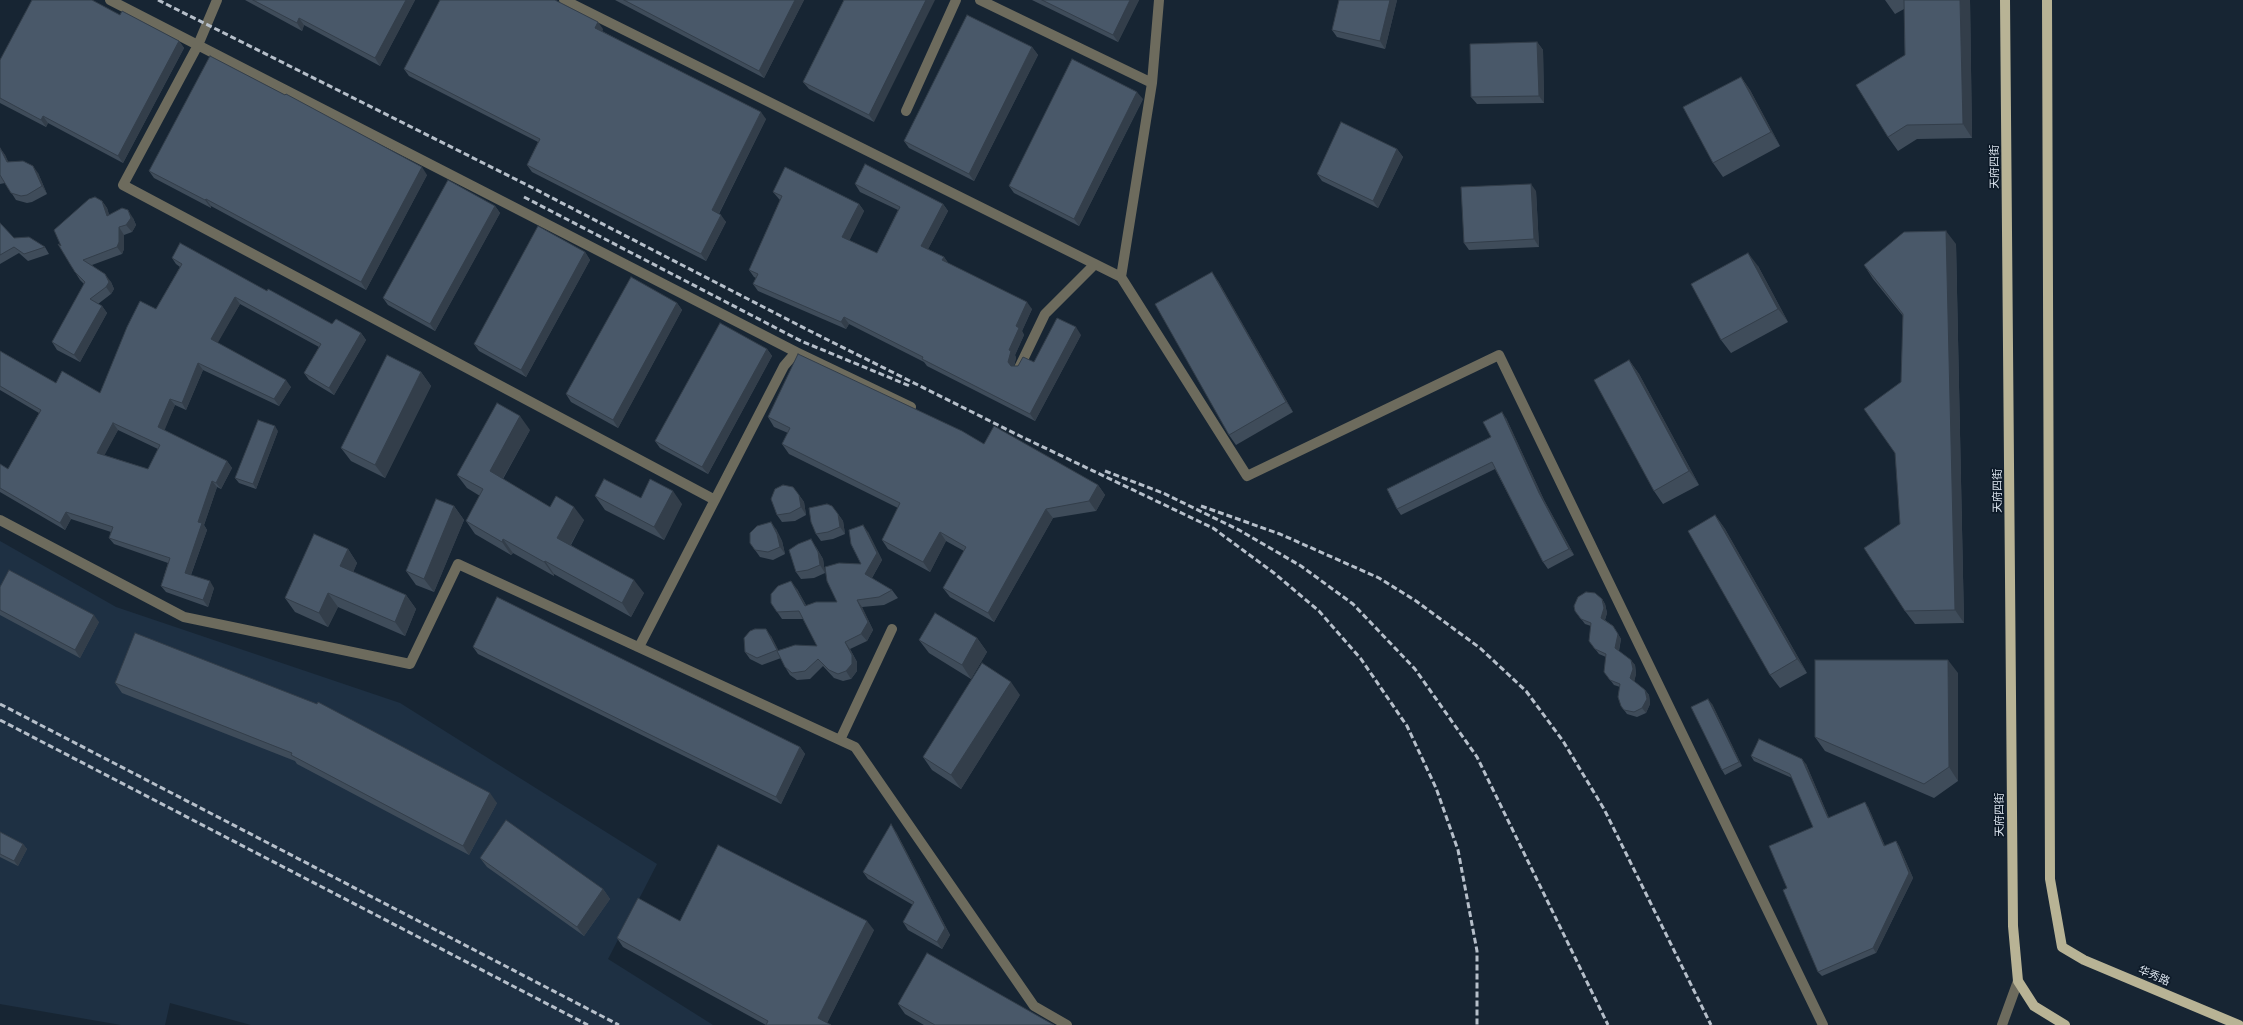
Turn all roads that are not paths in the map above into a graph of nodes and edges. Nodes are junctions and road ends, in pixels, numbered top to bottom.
1 (110, 0) edge
2 (217, 0) edge
3 (564, 0) edge
4 (956, 0) edge
5 (980, 0) edge
6 (1159, 0) edge
7 (2005, 0) edge
8 (2047, 0) edge
9 (198, 45) junction
10 (1152, 83) junction
11 (906, 111) dead end
12 (1095, 264) junction
13 (1121, 277) junction
14 (796, 352) junction
15 (1019, 368) edge
16 (917, 410) edge
17 (715, 500) junction
18 (0, 520) edge
19 (892, 629) dead end
20 (639, 647) junction
21 (840, 740) junction
22 (2018, 981) junction
23 (1067, 1025) edge
24 (1823, 1025) edge
25 (2002, 1025) edge
26 (2065, 1025) edge
27 (2239, 1025) edge

1 - 9 street
2 - 9 street
3 - 12 street
4 - 11 street
5 - 10 street
6 - 10 street
7 - 22 main road, 天府四街
8 - 27 main road, 华秀路
9 - 14 street
9 - 17 street
10 - 13 street
12 - 13 street
12 - 15 street
13 - 24 street
14 - 16 street
14 - 17 street
17 - 20 street
18 - 20 street
19 - 21 street
20 - 21 street
21 - 23 street
22 - 25 street
22 - 26 main road

